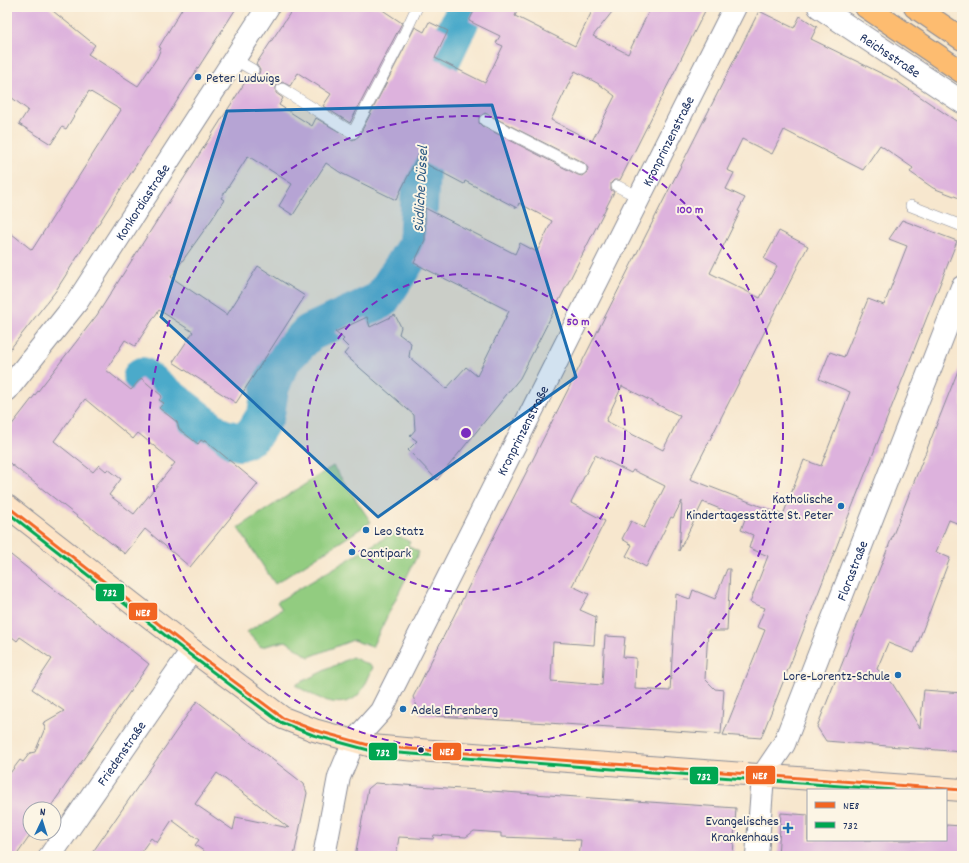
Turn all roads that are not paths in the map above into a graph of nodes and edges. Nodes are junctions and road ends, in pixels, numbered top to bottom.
1 (268, 7) edge
2 (417, 7) edge
3 (735, 7) edge
4 (819, 7) edge
5 (866, 7) edge
6 (915, 7) edge
7 (943, 7) edge
8 (962, 28) edge
9 (962, 39) edge
10 (234, 59) junction
11 (253, 70) dead end
12 (962, 72) edge
13 (282, 89) dead end
14 (962, 102) edge
15 (485, 120) dead end
16 (581, 169) dead end
17 (617, 186) dead end
18 (639, 197) junction
19 (911, 206) dead end
20 (962, 226) edge
21 (962, 287) edge
22 (7, 390) edge
23 (7, 506) edge
24 (192, 650) junction
25 (354, 741) junction
26 (763, 774) junction
27 (962, 790) edge
28 (50, 856) edge
29 (324, 856) edge
30 (757, 856) edge

1 - 10 street, Konkordiastraße
2 - 13 lane
3 - 18 street, Kronprinzenstraße
4 - 14 street, Reichsstraße
5 - 12 highway
6 - 9 highway
7 - 8 highway
10 - 11 lane
10 - 22 street, Konkordiastraße
15 - 16 lane
17 - 18 lane
18 - 25 street, Kronprinzenstraße
19 - 20 lane
21 - 26 street, Florastraße
23 - 24 street
24 - 25 street
24 - 28 street, Friedenstraße
25 - 26 street
25 - 29 street, Kronprinzenstraße
26 - 27 street
26 - 30 street

